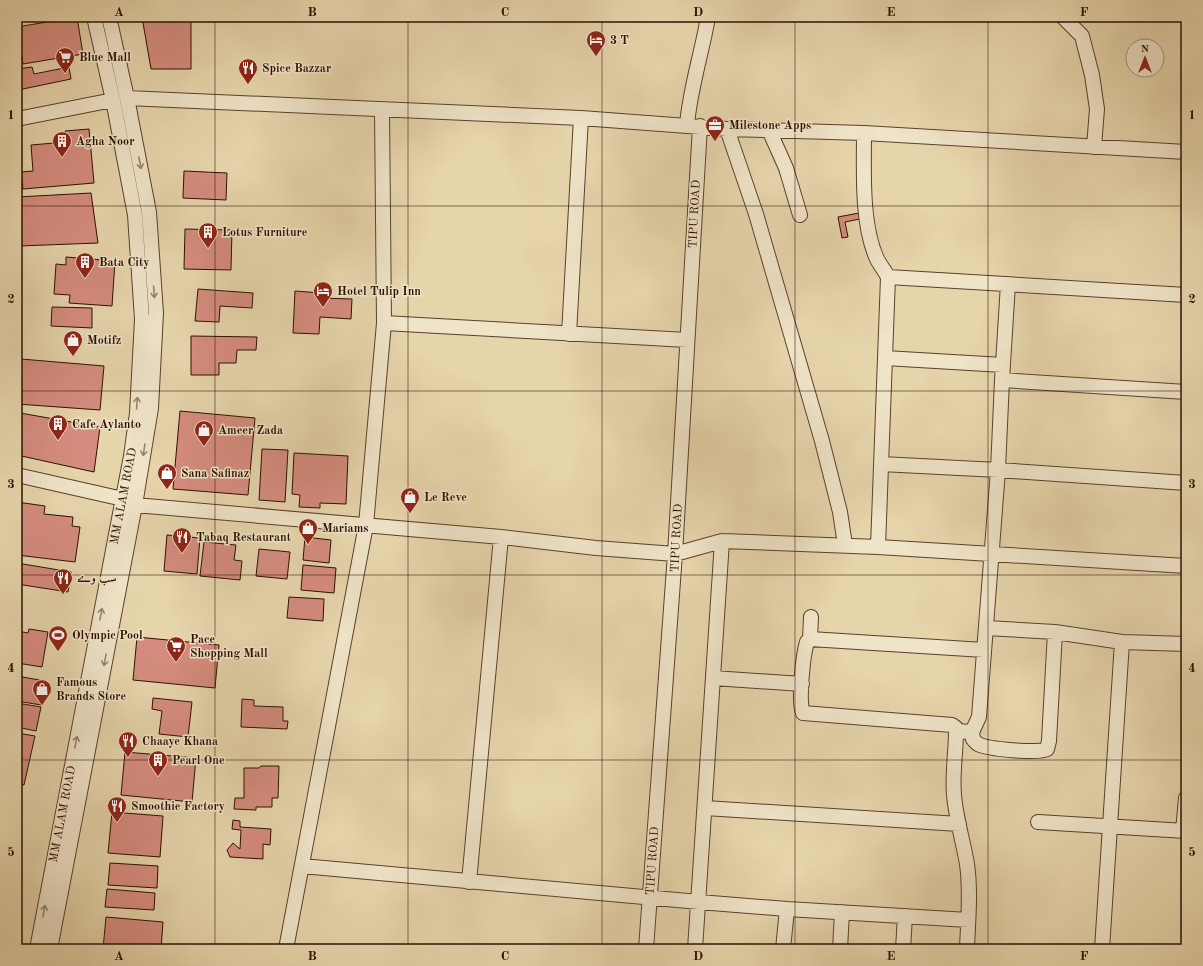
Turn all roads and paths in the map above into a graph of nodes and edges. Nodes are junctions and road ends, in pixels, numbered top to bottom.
1 (94, 17) edge
2 (109, 17) edge
3 (708, 17) edge
4 (1062, 17) edge
5 (127, 98) junction
6 (113, 100) junction
7 (382, 110) junction
8 (581, 118) junction
9 (17, 120) edge
10 (693, 125) junction
11 (727, 129) junction
12 (768, 130) junction
13 (864, 133) junction
14 (1094, 147) junction
15 (1186, 152) edge
16 (800, 215) dead end
17 (888, 277) junction
18 (1008, 284) junction
19 (1186, 295) edge
20 (384, 323) junction
21 (569, 334) junction
22 (687, 340) junction
23 (885, 358) junction
24 (1003, 365) junction
25 (1002, 380) junction
26 (1186, 392) edge
27 (881, 464) junction
28 (998, 470) junction
29 (17, 475) edge
30 (1186, 484) edge
31 (129, 502) junction
32 (366, 525) junction
33 (501, 537) junction
34 (722, 541) junction
35 (845, 545) junction
36 (878, 546) junction
37 (675, 554) junction
38 (992, 554) junction
39 (1186, 566) edge
40 (811, 617) dead end
41 (986, 628) junction
42 (1055, 632) junction
43 (810, 639) junction
44 (1122, 642) junction
45 (1186, 644) edge
46 (984, 650) junction
47 (712, 678) junction
48 (802, 684) junction
49 (956, 731) junction
50 (972, 732) junction
51 (1186, 798) edge
52 (705, 808) junction
53 (1038, 822) dead end
54 (959, 824) junction
55 (1111, 827) junction
56 (1185, 831) edge
57 (302, 866) junction
58 (470, 882) junction
59 (650, 898) junction
60 (698, 902) junction
61 (787, 909) junction
62 (842, 912) junction
63 (905, 916) junction
64 (968, 920) junction
65 (37, 949) edge
66 (50, 949) edge
67 (286, 949) edge
68 (646, 949) edge
69 (695, 949) edge
70 (783, 949) edge
71 (840, 949) edge
72 (903, 949) edge
73 (967, 949) edge
74 (1102, 949) edge

1 - 6 street, MM ALAM ROAD
2 - 5 street, MM ALAM ROAD
3 - 10 street, TIPU ROAD
4 - 14 street
5 - 7 street
5 -> 31 street, MM ALAM ROAD
6 - 9 street
31 -> 6 street, MM ALAM ROAD
7 - 8 street
7 - 20 street
8 - 10 street
8 - 21 street
10 - 11 street
10 - 22 street, TIPU ROAD
11 - 12 street
11 - 35 street
12 - 13 street
12 - 16 street
13 - 14 street
13 - 17 street
14 - 15 street
17 - 18 street
17 - 23 street
18 - 19 street
18 - 24 street
20 - 21 street
20 - 32 street
21 - 22 street
22 - 37 street, TIPU ROAD
23 - 24 street
23 - 27 street
24 - 25 street
25 - 26 street
25 - 28 street
27 - 28 street
27 - 36 street
28 - 30 street
28 - 38 street
29 - 31 street
31 - 32 street
65 -> 31 street, MM ALAM ROAD
31 -> 66 street, MM ALAM ROAD
32 - 33 street
32 - 57 street
33 - 37 street
33 - 58 street
34 - 35 street
34 - 37 street
34 - 47 street
35 - 36 street
36 - 38 street
37 - 59 street, TIPU ROAD
38 - 39 street
38 - 41 street
40 - 43 street
41 - 42 street
41 - 46 street
42 - 44 street
42 - 50 street
43 - 46 street
43 - 48 street
44 - 45 street
44 - 55 street
46 - 50 street
47 - 48 street
47 - 52 street
48 - 49 street
49 - 50 street
49 - 54 street
51 - 56 street
52 - 54 street
52 - 60 street
53 - 55 street
54 - 64 street
55 - 56 street
55 - 74 street
57 - 58 street
57 - 67 street
58 - 59 street
59 - 60 street
59 - 68 street, TIPU ROAD
60 - 61 street
60 - 69 street
61 - 62 street
61 - 70 street
62 - 63 street
62 - 71 street
63 - 64 street
63 - 72 street
64 - 73 street

